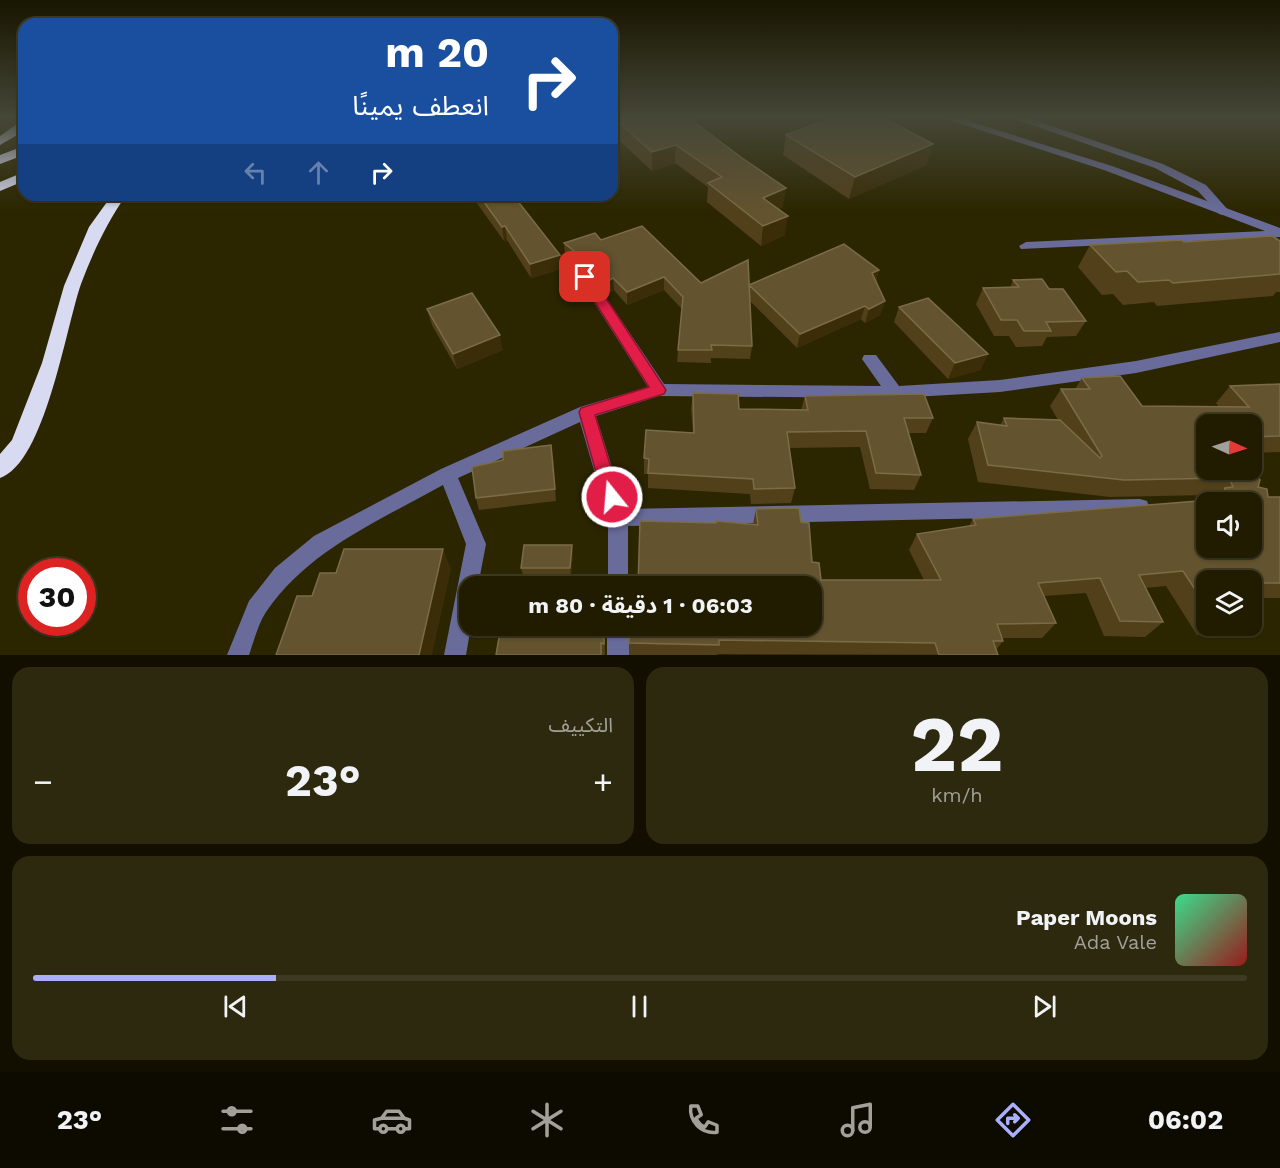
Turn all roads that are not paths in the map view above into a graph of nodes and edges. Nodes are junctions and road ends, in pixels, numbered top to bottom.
1 (1049, 150) edge
2 (1110, 150) edge
3 (18, 152) edge
4 (0, 160) edge
5 (18, 179) edge
6 (0, 187) edge
7 (115, 201) edge
8 (1223, 212) junction
9 (1280, 233) edge
10 (1026, 246) dead end
11 (585, 277) dead end
12 (1280, 337) edge
13 (870, 359) dead end
14 (659, 390) junction
15 (895, 392) junction
16 (586, 412) junction
17 (0, 469) edge
18 (447, 474) junction
19 (1159, 506) edge
20 (618, 518) junction
21 (618, 576) edge
22 (618, 636) edge
23 (238, 655) edge
24 (455, 655) edge
25 (618, 655) edge

1 - 8 street
2 - 8 street
3 - 4 highway
5 - 6 highway
7 - 17 highway
8 - 9 street
9 - 10 street
11 - 14 street
12 - 15 street
13 - 15 street
14 - 15 street
14 - 16 street
16 - 18 street
16 - 20 street
18 - 23 street
18 - 24 street
19 - 20 street
20 - 21 street
22 - 25 street

